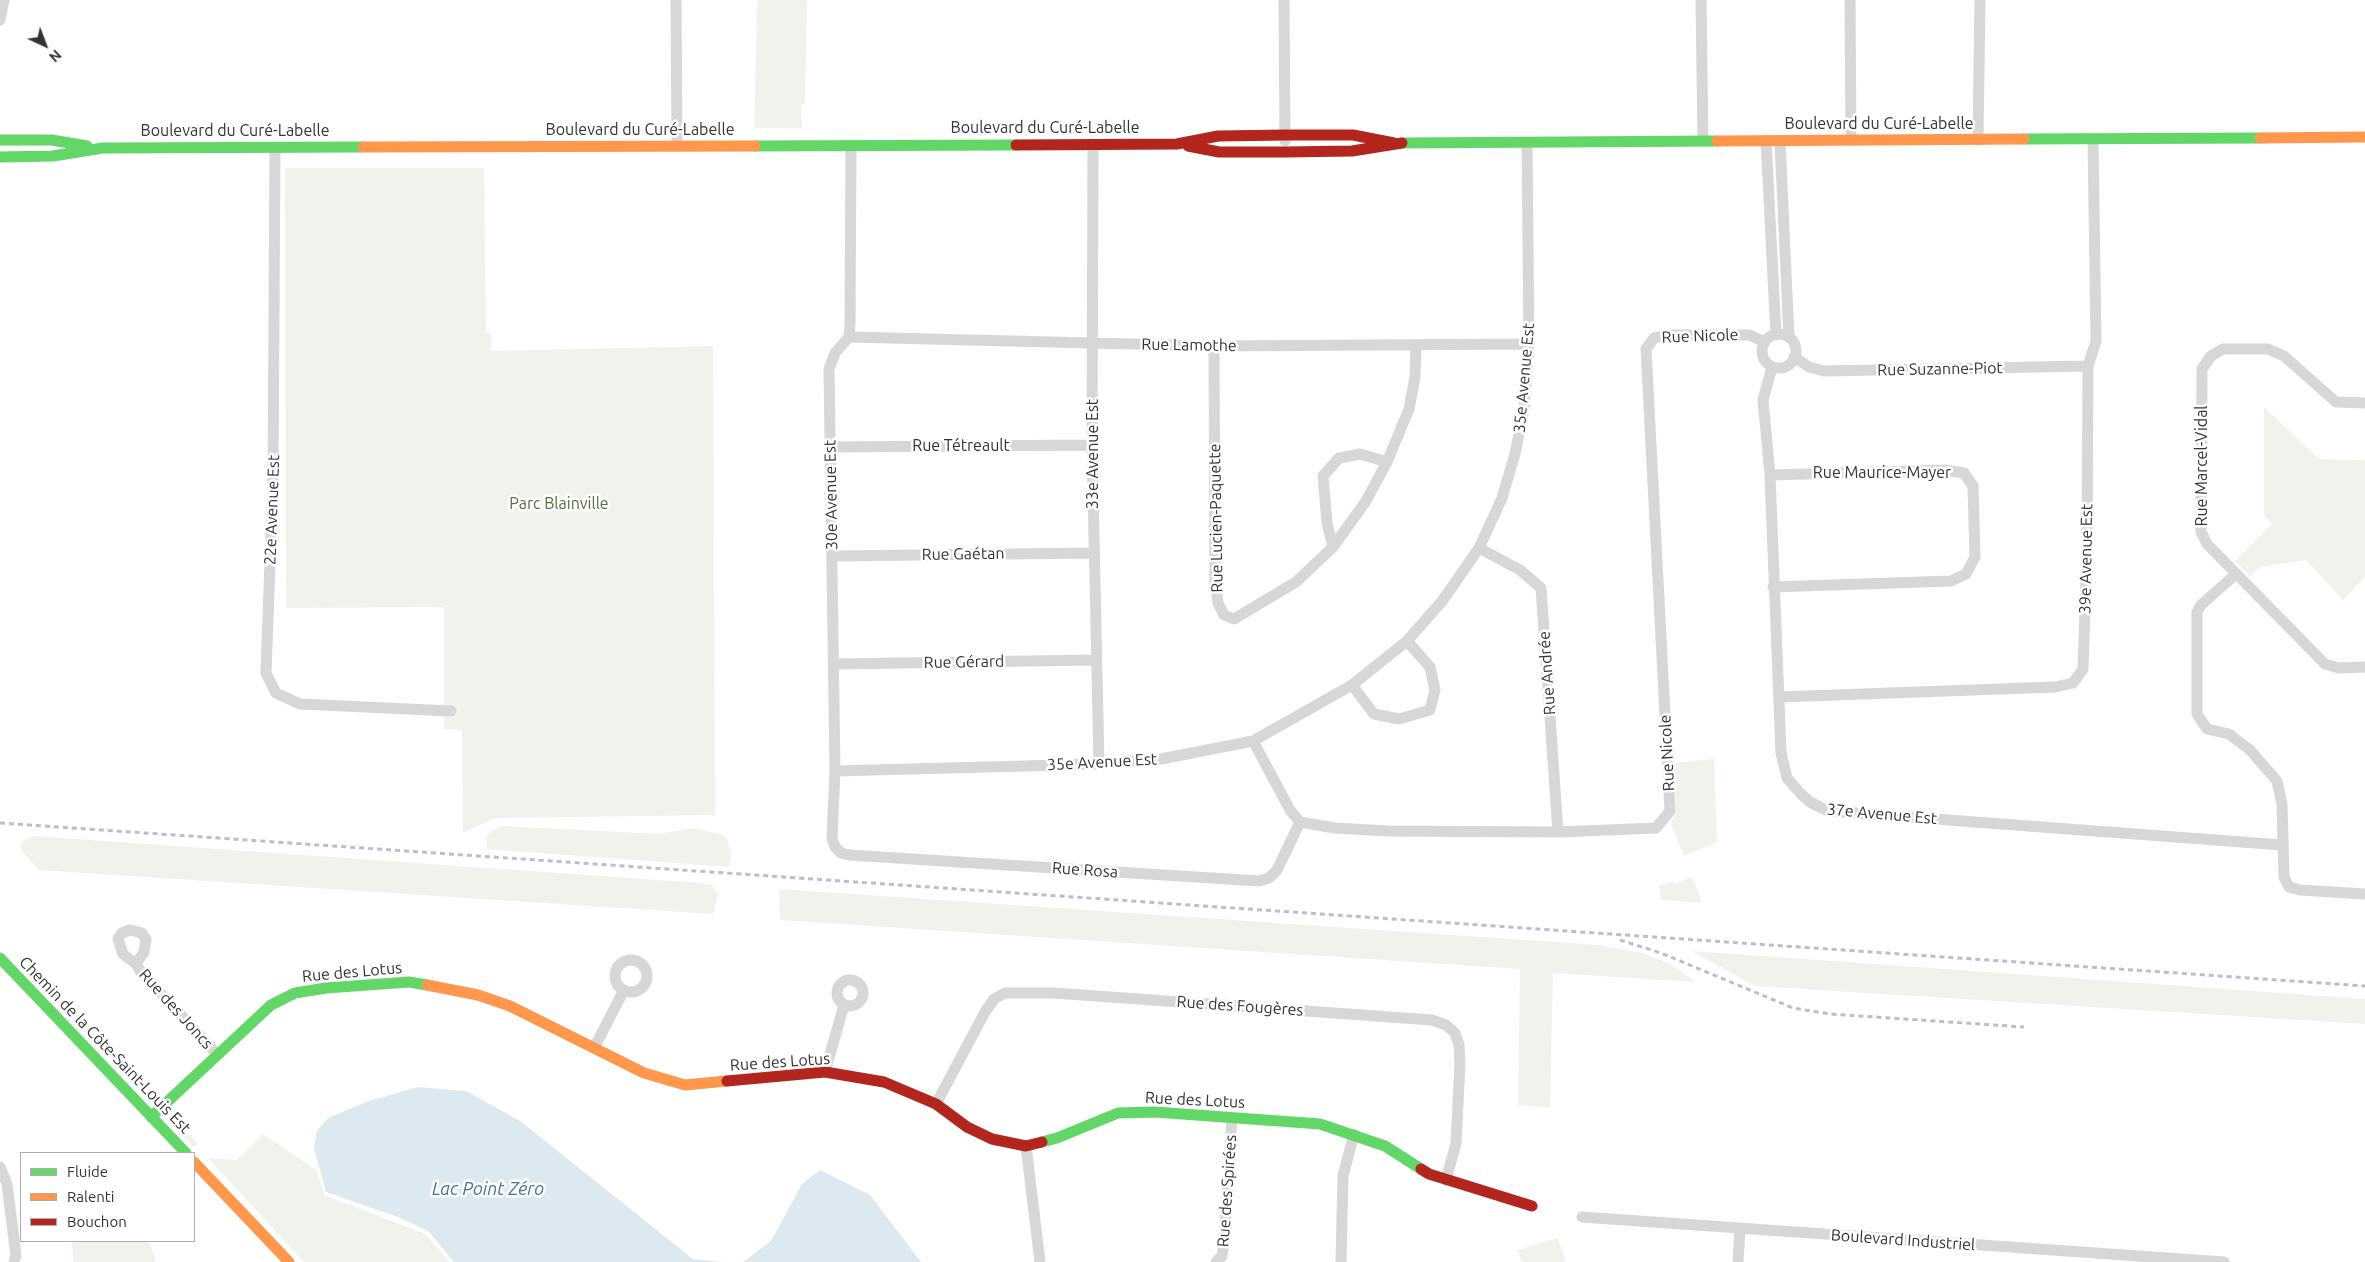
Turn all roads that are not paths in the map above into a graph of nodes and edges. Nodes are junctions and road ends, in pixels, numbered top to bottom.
1 (4, 0) edge
2 (676, 0) edge
3 (1284, 0) edge
4 (1701, 0) edge
5 (1850, 0) edge
6 (1980, 0) edge
7 (0, 20) edge
8 (1286, 135) junction
9 (2365, 138) edge
10 (2093, 139) junction
11 (0, 140) edge
12 (1851, 140) junction
13 (1978, 140) junction
14 (1766, 141) junction
15 (1780, 141) junction
16 (1527, 142) junction
17 (1703, 142) junction
18 (1394, 143) junction
19 (1093, 144) junction
20 (1177, 144) junction
21 (677, 146) junction
22 (851, 146) junction
23 (275, 147) junction
24 (103, 148) junction
25 (1285, 152) junction
26 (0, 157) edge
27 (1784, 255) junction
28 (1771, 256) junction
29 (1776, 335) junction
30 (849, 337) junction
31 (1788, 338) junction
32 (1764, 342) junction
33 (1094, 343) junction
34 (1529, 344) junction
35 (1416, 345) junction
36 (1214, 346) junction
37 (1794, 358) junction
38 (2088, 366) junction
39 (1772, 367) junction
40 (2365, 403) edge
41 (1092, 445) junction
42 (830, 447) junction
43 (1387, 462) junction
44 (1770, 475) junction
45 (1333, 547) junction
46 (1479, 548) junction
47 (1094, 553) junction
48 (833, 556) junction
49 (2236, 574) junction
50 (1773, 586) junction
51 (1407, 641) junction
52 (1095, 660) junction
53 (834, 664) junction
54 (2365, 667) edge
55 (1352, 685) junction
56 (1780, 697) junction
57 (451, 711) dead end
58 (1253, 741) junction
59 (1098, 764) junction
60 (835, 771) junction
61 (1300, 822) junction
62 (1558, 832) junction
63 (2282, 845) junction
64 (837, 850) joint
65 (2365, 894) edge
66 (0, 958) edge
67 (136, 964) dead end
68 (624, 990) dead end
69 (844, 1005) dead end
70 (594, 1048) junction
71 (217, 1054) junction
72 (826, 1072) junction
73 (936, 1104) junction
74 (151, 1117) junction
75 (1232, 1118) junction
76 (1354, 1134) junction
77 (1026, 1146) junction
78 (185, 1152) edge
79 (195, 1163) edge
80 (0, 1167) edge
81 (1446, 1180) junction
82 (1532, 1206) dead end
83 (1582, 1217) dead end
84 (1740, 1229) junction
85 (14, 1262) edge
86 (289, 1262) edge
87 (1040, 1262) edge
88 (1216, 1262) edge
89 (1341, 1262) edge
90 (1738, 1262) edge
91 (2224, 1262) edge

1 - 7 street
2 - 21 street
3 - 8 street
4 - 17 street
5 - 12 street
6 - 13 street
8 - 18 main road, Boulevard du Curé-Labelle
8 - 20 main road, Boulevard du Curé-Labelle
8 - 25 street
9 - 10 main road, Boulevard du Curé-Labelle
10 - 13 main road, Boulevard du Curé-Labelle
10 - 38 street, 39e Avenue Est
11 - 24 main road, Boulevard du Curé-Labelle
12 - 13 main road, Boulevard du Curé-Labelle
12 - 15 main road, Boulevard du Curé-Labelle
14 - 15 main road, Boulevard du Curé-Labelle
14 - 17 main road, Boulevard du Curé-Labelle
14 - 28 street
15 - 27 street
16 - 17 main road, Boulevard du Curé-Labelle
16 - 18 main road, Boulevard du Curé-Labelle
16 - 34 street, 35e Avenue Est
18 - 25 main road, Boulevard du Curé-Labelle
19 - 20 main road, Boulevard du Curé-Labelle
19 - 22 main road, Boulevard du Curé-Labelle
19 - 33 street, 33e Avenue Est
20 - 25 main road, Boulevard du Curé-Labelle
21 - 22 main road, Boulevard du Curé-Labelle
21 - 23 main road, Boulevard du Curé-Labelle
22 - 30 street
23 - 24 main road, Boulevard du Curé-Labelle
23 - 57 street, 22e Avenue Est
24 - 26 main road, Boulevard du Curé-Labelle
27 - 28 street
27 - 31 street
28 - 29 street
29 - 31 street
29 - 32 street
30 - 33 street, Rue Lamothe
30 - 42 street, 30e Avenue Est
31 - 37 street
32 - 39 street
32 - 62 street, Rue Nicole
33 - 36 street, Rue Lamothe
33 - 41 street, 33e Avenue Est
34 - 35 street, Rue Lamothe
34 - 46 street, 35e Avenue Est
35 - 36 street, Rue Lamothe
35 - 43 street, Rue Lucien-Paquette
36 - 45 street, Rue Lucien-Paquette
37 - 38 street, Rue Suzanne-Piot
37 - 39 street
38 - 56 street, 39e Avenue Est
39 - 44 street, 37e Avenue Est
40 - 49 street, Rue Marcel-Vidal
41 - 42 street, Rue Tétreault
41 - 47 street, 33e Avenue Est
42 - 48 street, 30e Avenue Est
43 - 45 street, Rue Lucien-Paquette
43 - 45 street
44 - 50 street, 37e Avenue Est
44 - 50 street, Rue Maurice-Mayer
46 - 51 street, 35e Avenue Est
46 - 62 street, Rue Andrée
47 - 48 street, Rue Gaétan
47 - 52 street, 33e Avenue Est
48 - 53 street, 30e Avenue Est
49 - 54 street, Rue Marcel-Vidal
49 - 63 street
50 - 56 street, 37e Avenue Est
51 - 55 street, 35e Avenue Est
51 - 55 street
52 - 53 street, Rue Gérard
52 - 59 street, 33e Avenue Est
53 - 60 street, 30e Avenue Est
55 - 58 street, 35e Avenue Est
56 - 63 street, 37e Avenue Est
58 - 59 street, 35e Avenue Est
58 - 61 street
59 - 60 street, 35e Avenue Est
60 - 64 street, 30e Avenue Est
61 - 62 street, Rue Nicole
61 - 64 street, Rue Rosa
63 - 65 street
66 - 74 main road, Chemin de la Côte-Saint-Louis Est
67 - 71 street, Rue des Joncs
68 - 70 street
69 - 72 street
70 - 71 main road, Rue des Lotus
70 - 72 main road, Rue des Lotus
71 - 74 main road, Rue des Lotus
72 - 73 main road, Rue des Lotus
73 - 77 main road, Rue des Lotus
73 - 81 street, Rue des Fougères
74 - 78 main road, Chemin de la Côte-Saint-Louis Est
75 - 76 main road, Rue des Lotus
75 - 77 main road, Rue des Lotus
75 - 88 street, Rue des Spirées
76 - 81 main road, Rue des Lotus
76 - 89 street
77 - 87 street
79 - 86 main road
80 - 85 street
81 - 82 main road, Rue des Lotus
83 - 84 street, Boulevard Industriel
84 - 90 street
84 - 91 street, Boulevard Industriel

